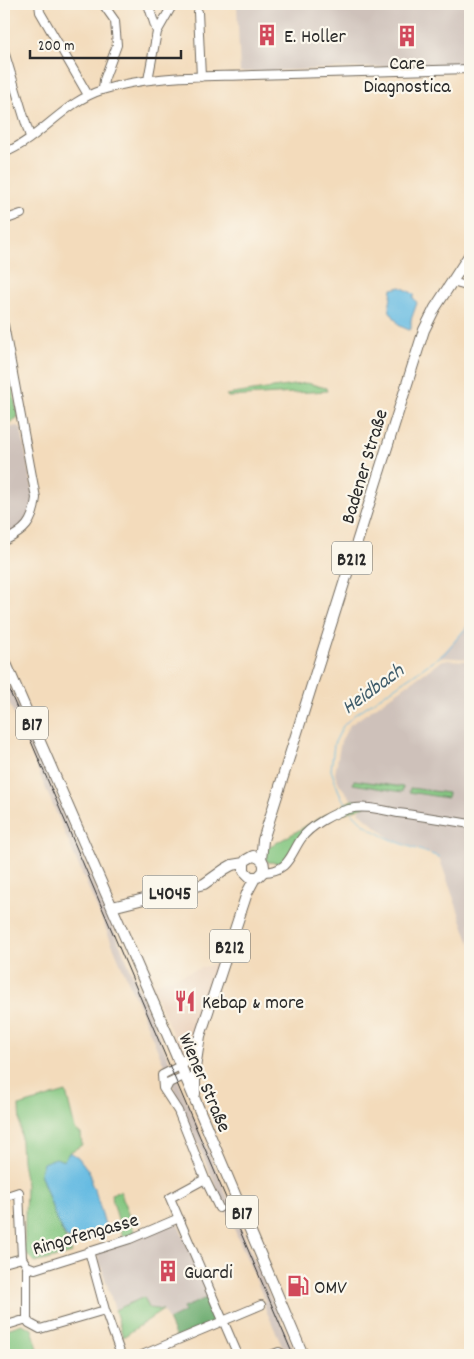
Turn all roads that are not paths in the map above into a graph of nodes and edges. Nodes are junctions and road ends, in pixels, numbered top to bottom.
1 (39, 4) edge
2 (103, 4) edge
3 (148, 4) edge
4 (173, 4) edge
5 (198, 12) dead end
6 (157, 32) junction
7 (4, 51) edge
8 (470, 69) edge
9 (201, 77) junction
10 (148, 80) junction
11 (103, 89) junction
12 (88, 95) junction
13 (30, 137) junction
14 (4, 153) edge
15 (21, 214) dead end
16 (4, 220) edge
17 (470, 254) edge
18 (452, 282) junction
19 (470, 286) edge
20 (4, 325) edge
21 (4, 542) edge
22 (4, 659) edge
23 (470, 824) edge
24 (254, 867) junction
25 (112, 907) junction
26 (200, 1036) junction
27 (182, 1071) junction
28 (166, 1091) junction
29 (195, 1100) junction
30 (205, 1180) junction
31 (4, 1197) edge
32 (219, 1208) dead end
33 (179, 1218) junction
34 (89, 1251) junction
35 (22, 1258) junction
36 (4, 1263) edge
37 (27, 1266) junction
38 (261, 1305) dead end
39 (105, 1310) junction
40 (27, 1319) junction
41 (223, 1321) junction
42 (4, 1326) edge
43 (282, 1353) edge
44 (121, 1355) edge
45 (142, 1355) edge
46 (238, 1355) edge
47 (271, 1355) edge
48 (304, 1355) edge

1 - 12 street
2 - 11 street
3 - 6 street
4 - 6 street
5 - 9 street
6 - 10 street
7 - 13 street
8 - 9 street
9 - 10 street
10 - 11 street
11 - 12 street
12 - 13 street
13 - 14 street
15 - 16 street
17 - 18 main road, Badener Straße / B212
18 - 19 street
18 - 24 main road, Badener Straße / B212
20 - 21 street
22 - 25 main road, Wiener Straße / B17
23 - 24 street
24 - 25 main road, L4045
24 - 26 main road, B212
25 - 27 main road, Wiener Straße / B17
26 - 27 main road, B212
26 - 29 main road, B212
27 - 28 street
27 - 28 street
27 - 29 main road, Wiener Straße / B17
28 - 30 street
29 - 48 main road, Wiener Straße / B17
30 - 32 street
30 - 33 street
31 - 35 street
33 - 34 street, Ringofengasse
33 - 41 street
34 - 37 street, Ringofengasse
34 - 39 street
35 - 36 street, Ringofengasse
35 - 37 street, Ringofengasse
37 - 40 street
38 - 41 street
39 - 40 street
39 - 44 street
40 - 42 street
41 - 45 street
41 - 46 street
43 - 47 street

